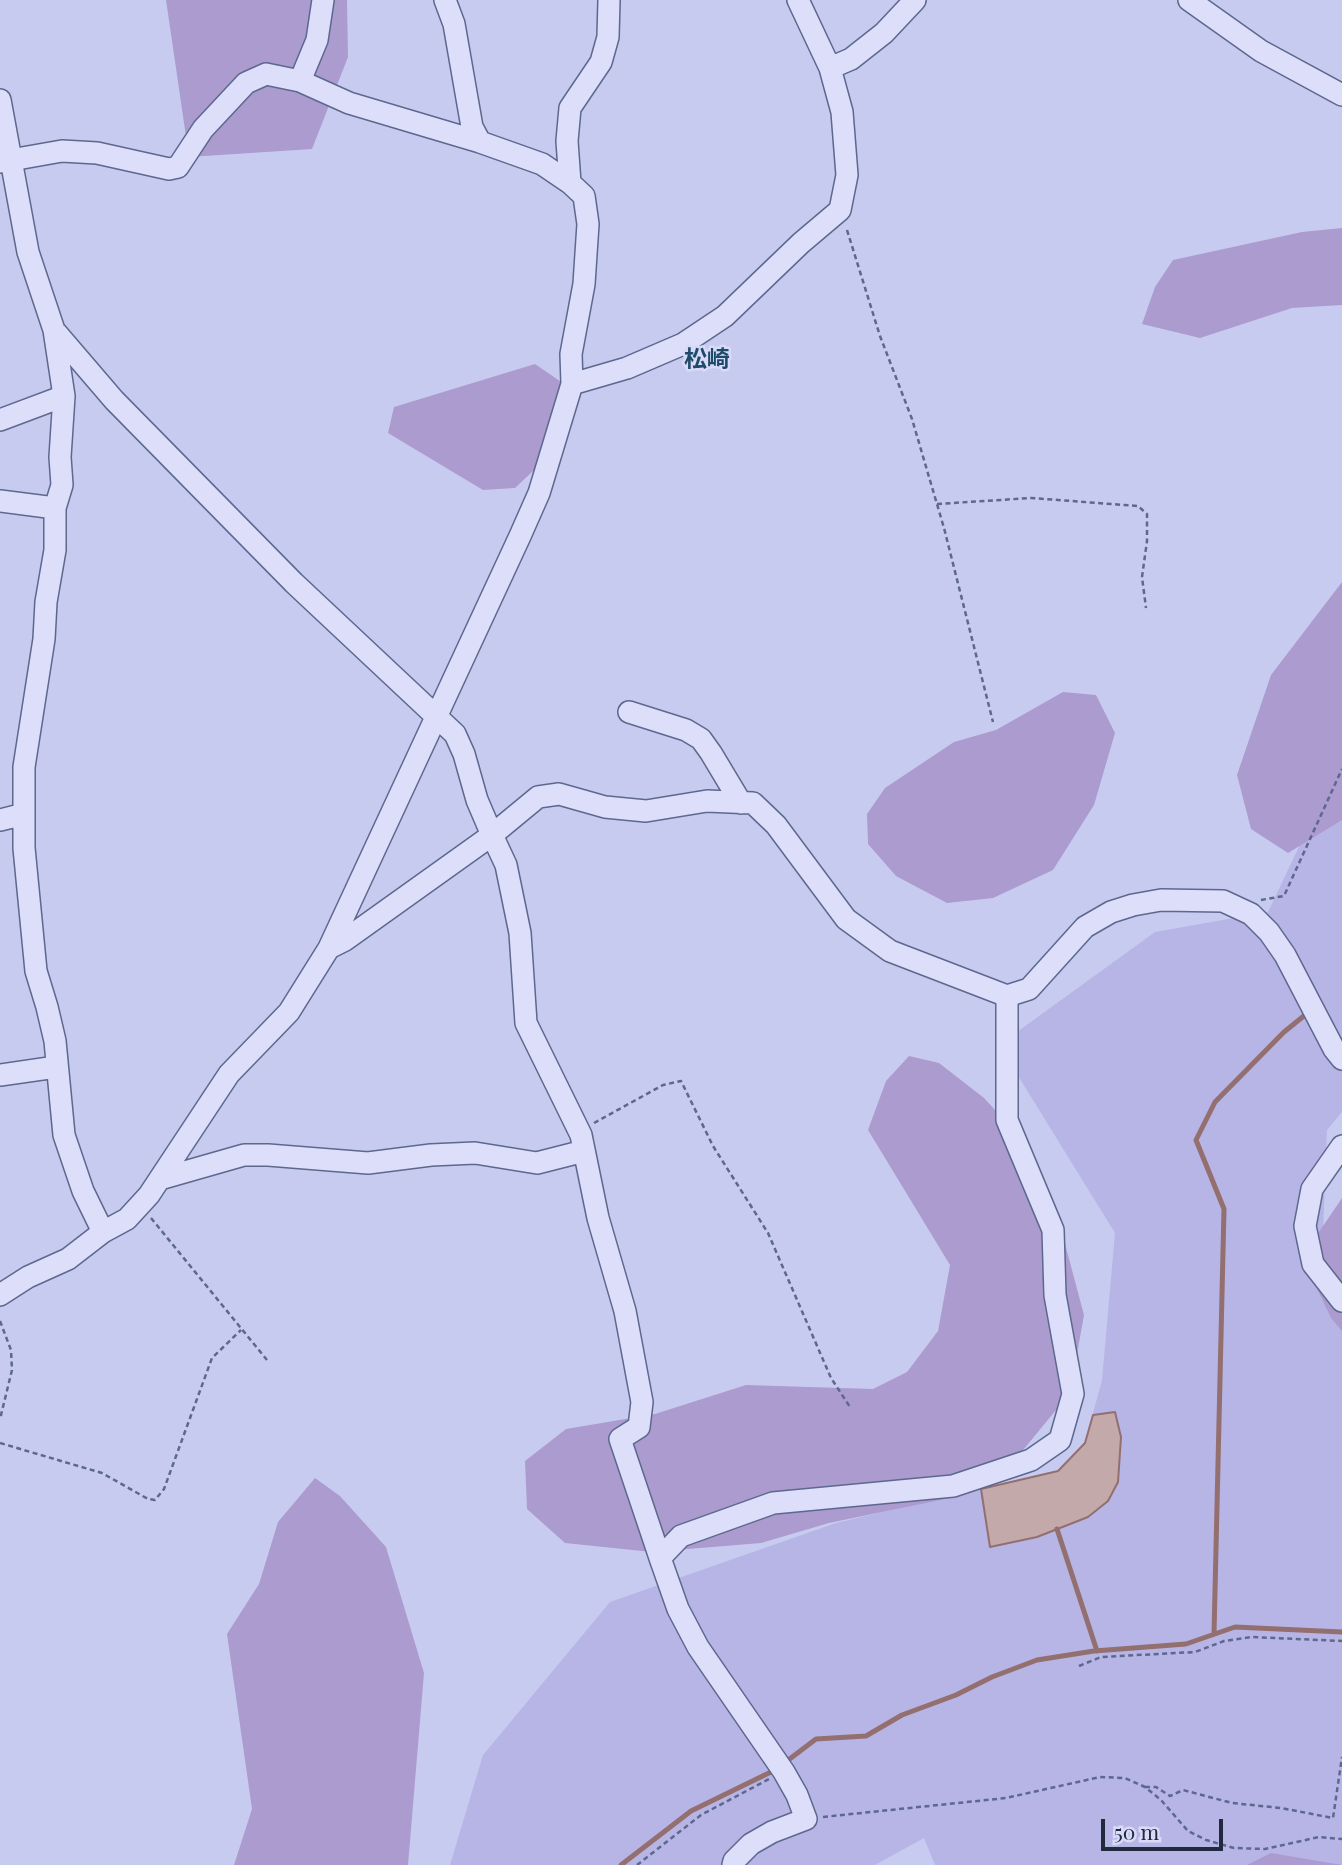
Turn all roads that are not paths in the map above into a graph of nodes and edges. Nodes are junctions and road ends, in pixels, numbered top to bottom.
1 (323, 0) edge
2 (445, 0) edge
3 (609, 0) edge
4 (798, 0) edge
5 (915, 0) edge
6 (1189, 0) edge
7 (830, 68) junction
8 (300, 81) junction
9 (1342, 95) edge
10 (0, 100) edge
11 (480, 142) junction
12 (5, 161) edge
13 (570, 183) junction
14 (54, 330) junction
15 (572, 384) junction
16 (64, 396) junction
17 (0, 420) edge
18 (0, 501) edge
19 (55, 508) junction
20 (629, 712) dead end
21 (436, 715) junction
22 (741, 803) junction
23 (24, 814) junction
24 (0, 820) edge
25 (492, 835) junction
26 (329, 948) junction
27 (1007, 996) junction
28 (1342, 1059) edge
29 (56, 1067) junction
30 (0, 1075) edge
31 (582, 1141) junction
32 (1342, 1146) edge
33 (160, 1179) junction
34 (103, 1232) junction
35 (0, 1295) edge
36 (1342, 1301) edge
37 (660, 1558) junction
38 (733, 1865) edge

1 - 8 street
2 - 11 street
3 - 13 street
4 - 7 street
5 - 7 street
6 - 9 street
7 - 15 street
8 - 11 street
8 - 12 street
10 - 12 street
11 - 13 street
12 - 14 street
13 - 15 street
14 - 16 street
14 - 21 street
15 - 21 street
16 - 17 street
16 - 19 street
18 - 19 street
19 - 23 street
20 - 22 street
21 - 25 street
21 - 26 street
22 - 25 street
22 - 27 street
23 - 24 street
23 - 29 street
25 - 26 street
25 - 31 street
26 - 33 street
27 - 28 street
27 - 37 street
29 - 30 street
29 - 34 street
31 - 33 street
31 - 37 street
32 - 36 street
33 - 34 street
34 - 35 street
37 - 38 street

